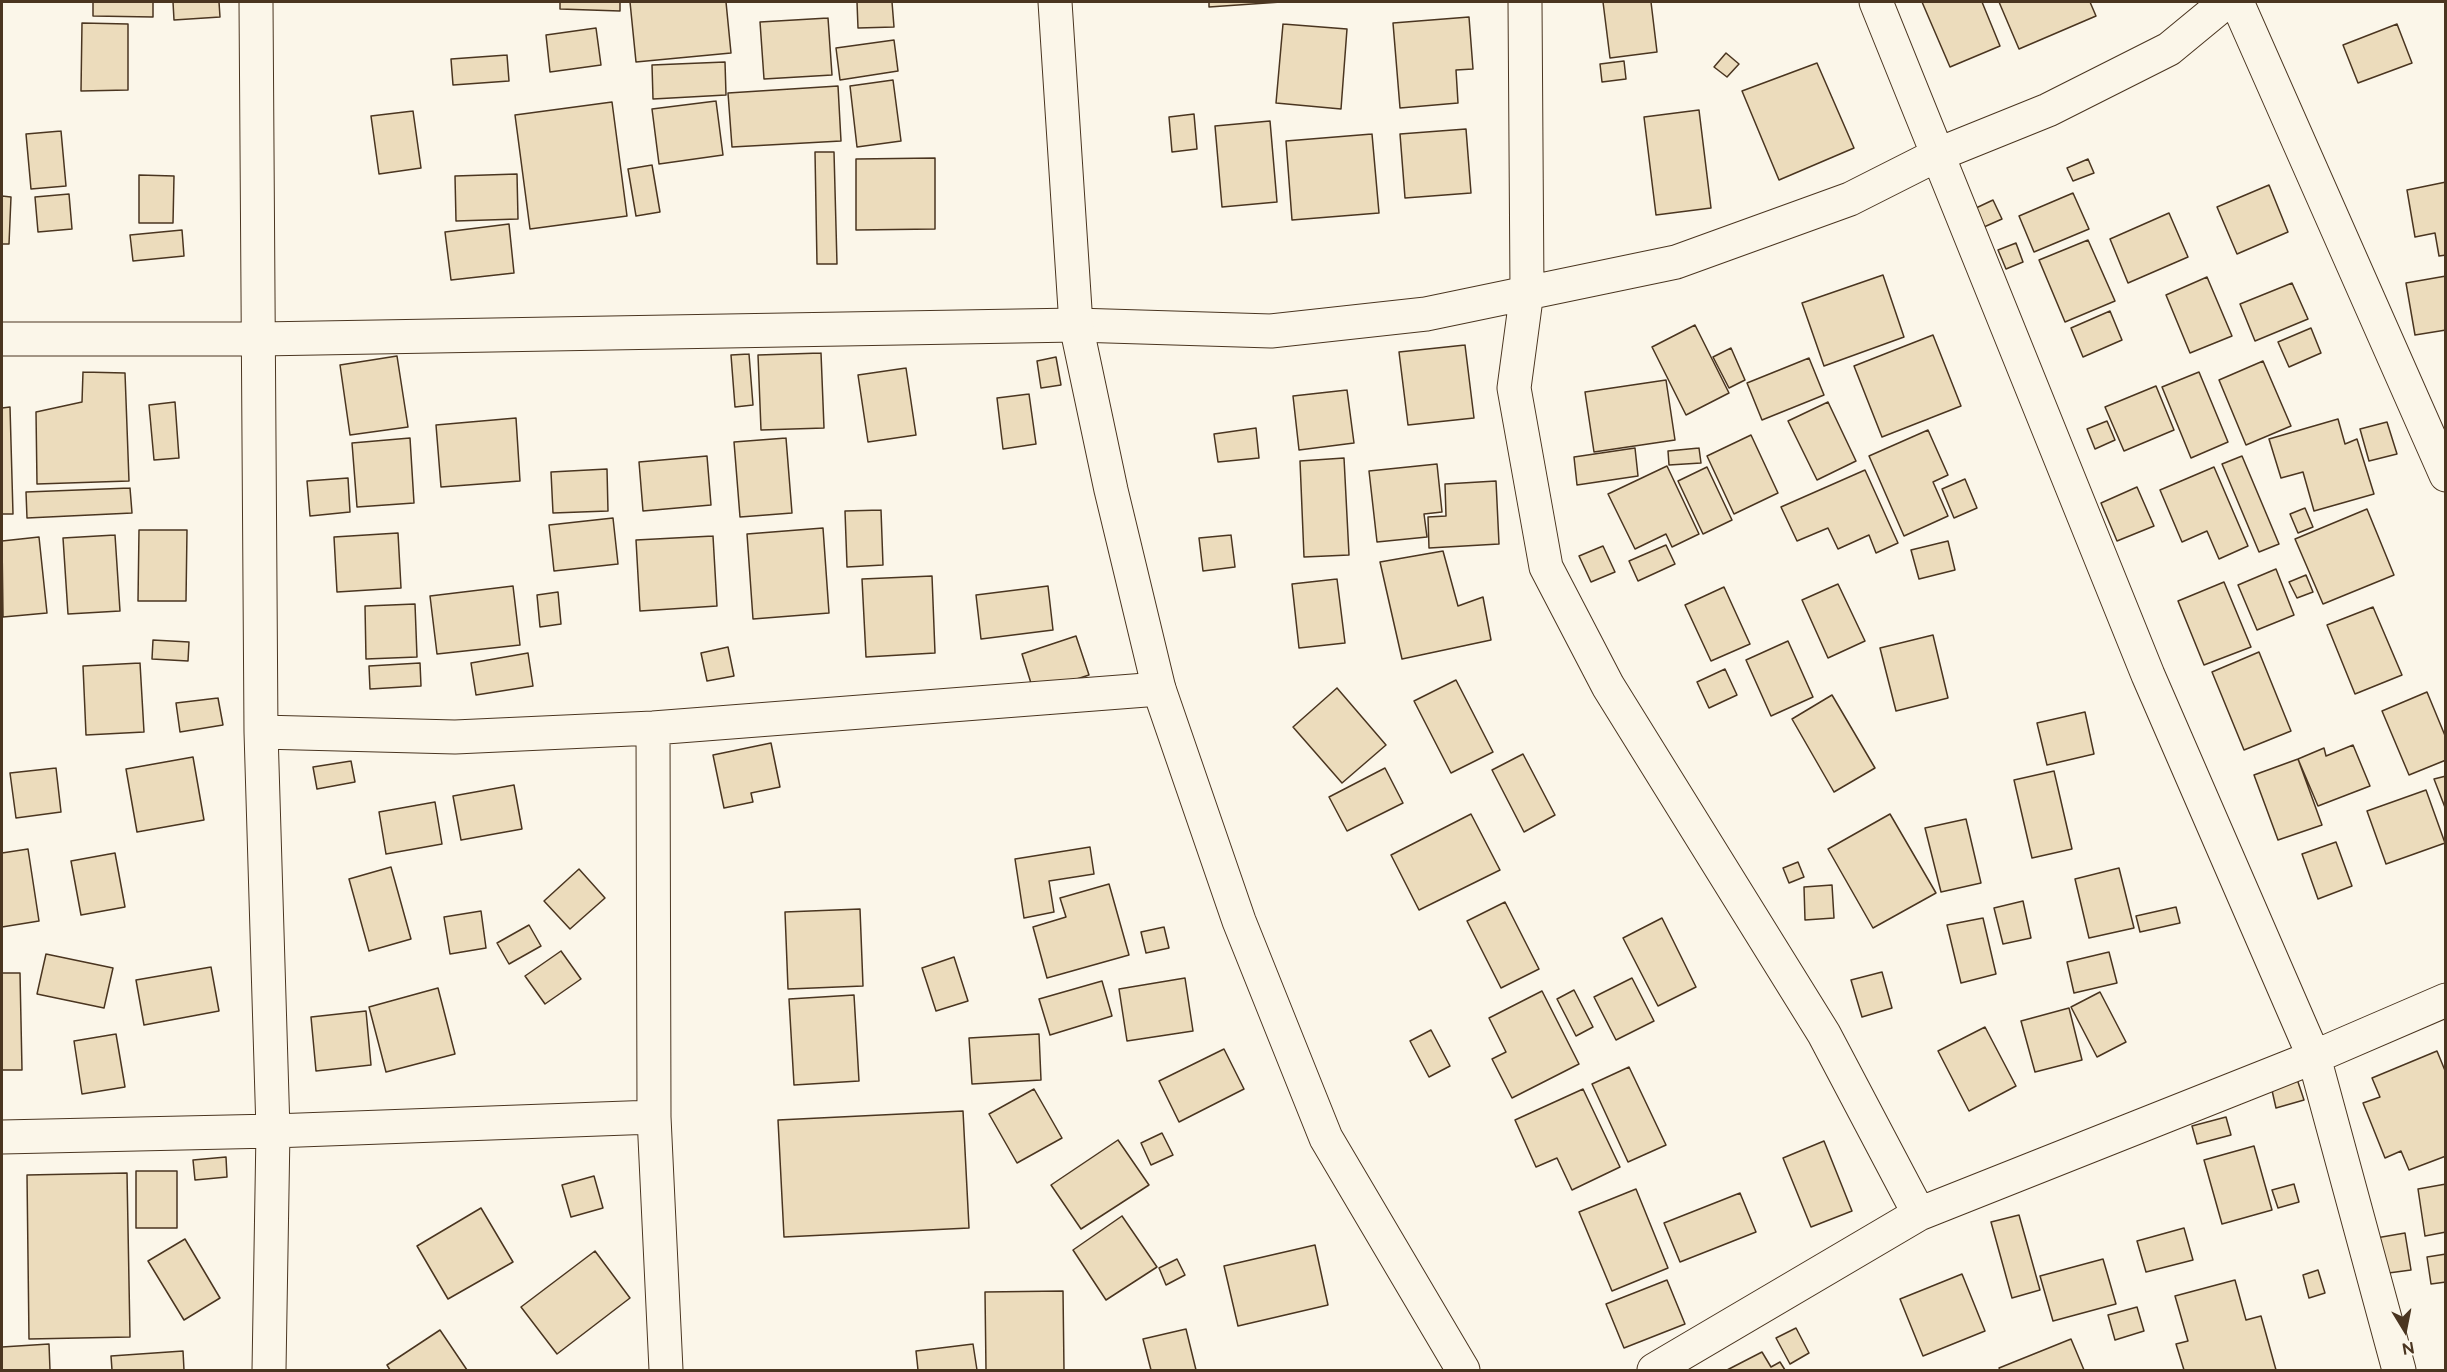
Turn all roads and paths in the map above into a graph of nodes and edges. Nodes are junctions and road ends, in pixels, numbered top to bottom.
1 (256, 2) edge
2 (1055, 2) edge
3 (1524, 2) edge
4 (1876, 2) edge
5 (2226, 2) edge
6 (2237, 2) edge
7 (1939, 154) junction
8 (1527, 291) junction
9 (1076, 325) junction
10 (2, 339) edge
11 (260, 339) junction
12 (2445, 475) edge
13 (1159, 689) junction
14 (653, 728) junction
15 (261, 732) junction
16 (2445, 1000) edge
17 (2314, 1057) junction
18 (654, 1118) junction
19 (273, 1131) junction
20 (2, 1137) edge
21 (1919, 1214) junction
22 (269, 1371) edge
23 (666, 1371) edge
24 (1463, 1371) edge
25 (1654, 1371) edge
26 (2399, 1371) edge

1 - 11 street
2 - 9 street
3 - 8 street
4 - 7 street
5 - 7 street
6 - 12 street
7 - 8 street
7 - 17 street
8 - 9 street
8 - 21 street
9 - 11 street
9 - 13 street
10 - 11 street
11 - 15 street
13 - 14 street
13 - 24 street
14 - 15 street
14 - 18 street
15 - 19 street
16 - 17 street
17 - 21 street
17 - 26 street
18 - 19 street
18 - 23 street
19 - 20 street
19 - 22 street
21 - 25 street

